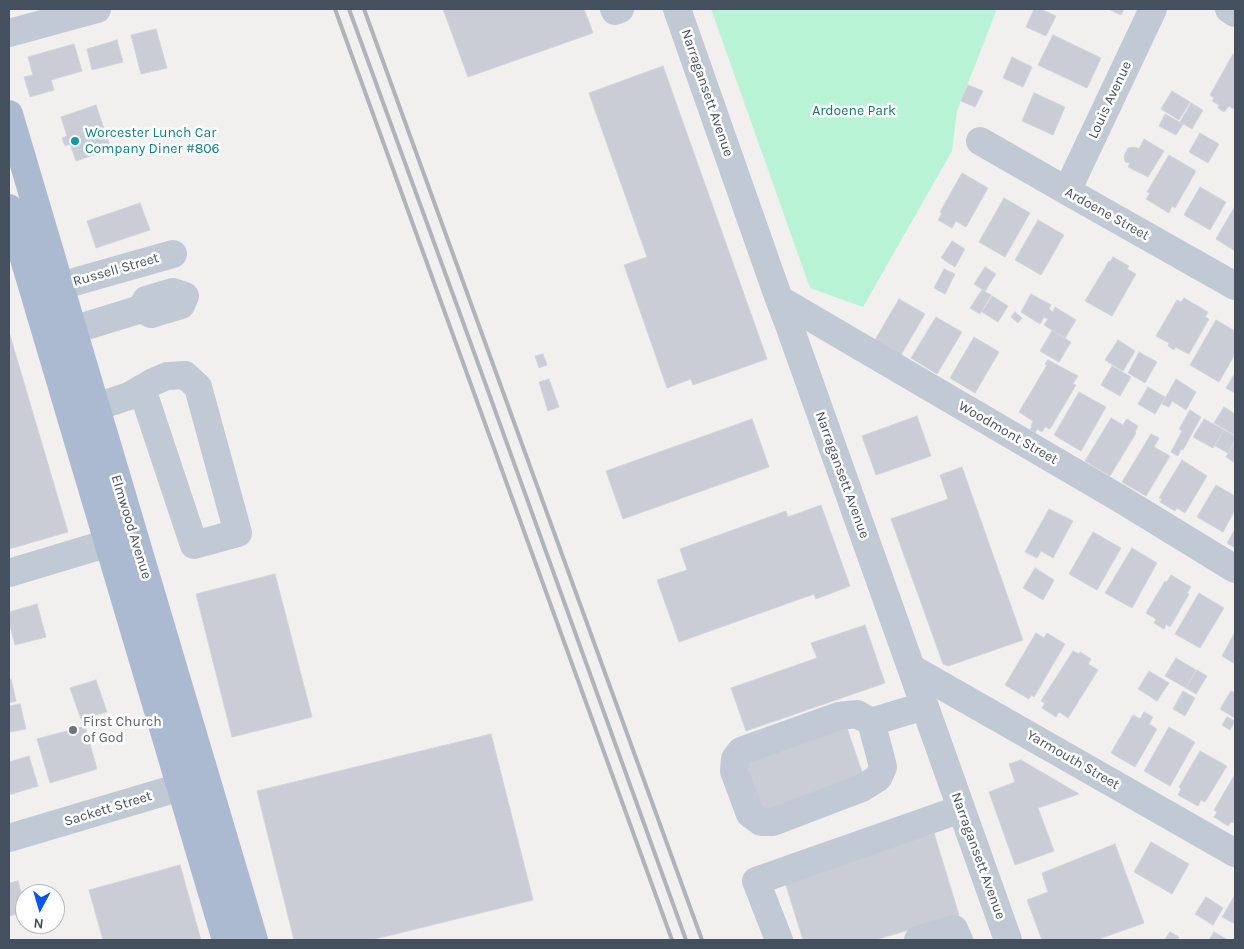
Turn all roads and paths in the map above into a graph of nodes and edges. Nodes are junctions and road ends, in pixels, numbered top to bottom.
1 (97, 9) edge
2 (614, 9) edge
3 (620, 9) edge
4 (677, 9) edge
5 (1153, 9) edge
6 (1229, 9) edge
7 (1235, 12) edge
8 (9, 33) edge
9 (9, 114) edge
10 (980, 141) dead end
11 (1066, 191) junction
12 (9, 208) edge
13 (173, 254) dead end
14 (60, 286) junction
15 (1235, 286) edge
16 (779, 299) junction
17 (141, 309) dead end
18 (73, 330) junction
19 (142, 389) junction
20 (96, 407) junction
21 (134, 535) junction
22 (108, 543) junction
23 (1235, 569) edge
24 (9, 573) edge
25 (911, 668) junction
26 (924, 706) junction
27 (870, 722) junction
28 (207, 779) junction
29 (181, 787) junction
30 (961, 809) junction
31 (9, 838) edge
32 (1235, 853) edge
33 (226, 940) edge
34 (254, 940) edge
35 (779, 940) edge
36 (918, 940) edge
37 (958, 940) edge
38 (1008, 940) edge

1 - 8 street
2 - 3 street
4 - 16 street, Narragansett Avenue
5 - 11 street, Louis Avenue
6 - 7 street
9 - 14 main road, Elmwood Avenue
10 - 11 street, Ardoene Street
11 - 15 street, Ardoene Street
12 - 22 main road, Elmwood Avenue
13 - 14 street, Russell Street
14 - 18 main road, Elmwood Avenue
16 - 23 street, Woodmont Street
16 - 25 street, Narragansett Avenue
17 - 18 street
18 - 20 main road, Elmwood Avenue
19 - 19 street
19 - 20 street
20 - 21 main road, Elmwood Avenue
21 - 22 street
21 - 28 main road, Elmwood Avenue
22 - 24 street
22 - 29 main road, Elmwood Avenue
25 - 26 street, Narragansett Avenue
25 - 32 street, Yarmouth Street
26 - 27 street
26 - 30 street, Narragansett Avenue
27 - 27 street
28 - 29 street, Sackett Street
28 - 34 main road, Elmwood Avenue
29 - 31 street, Sackett Street
29 - 33 main road, Elmwood Avenue
30 - 35 street
30 - 38 street, Narragansett Avenue
36 - 37 street

